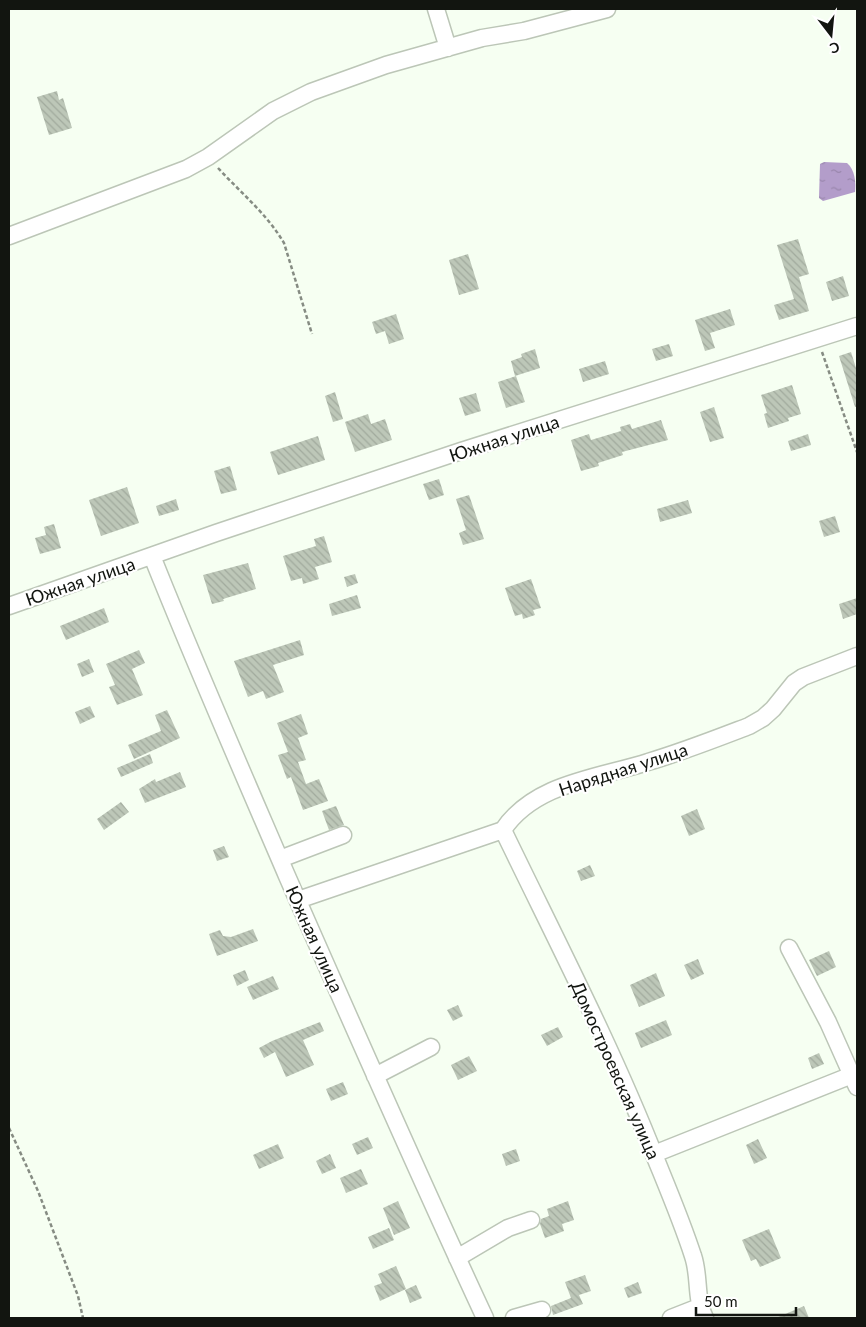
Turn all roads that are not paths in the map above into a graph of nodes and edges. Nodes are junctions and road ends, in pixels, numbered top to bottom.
1 (436, 9) edge
2 (607, 9) edge
3 (448, 48) junction
4 (9, 236) edge
5 (857, 326) edge
6 (152, 556) junction
7 (9, 606) edge
8 (857, 656) edge
9 (503, 830) junction
10 (343, 835) dead end
11 (280, 859) junction
12 (298, 900) junction
13 (789, 948) dead end
14 (432, 1047) dead end
15 (375, 1076) junction
16 (855, 1081) edge
17 (654, 1154) junction
18 (531, 1220) dead end
19 (457, 1258) junction
20 (542, 1310) dead end
21 (702, 1313) edge
22 (485, 1318) edge
23 (514, 1318) edge
24 (671, 1318) edge

1 - 3 street
2 - 3 street
3 - 4 street
5 - 6 street, Южная улица
6 - 7 street, Южная улица
6 - 11 street, Южная улица
8 - 9 street, Нарядная улица
9 - 12 street, Нарядная улица
9 - 17 street, Домостроевская улица
10 - 11 street
11 - 12 street, Южная улица
12 - 15 street, Южная улица
13 - 16 street
14 - 15 street
15 - 19 street, Южная улица
16 - 17 street
17 - 21 street, Домостроевская улица
18 - 19 street
19 - 22 street, Южная улица
20 - 23 street
21 - 24 street

